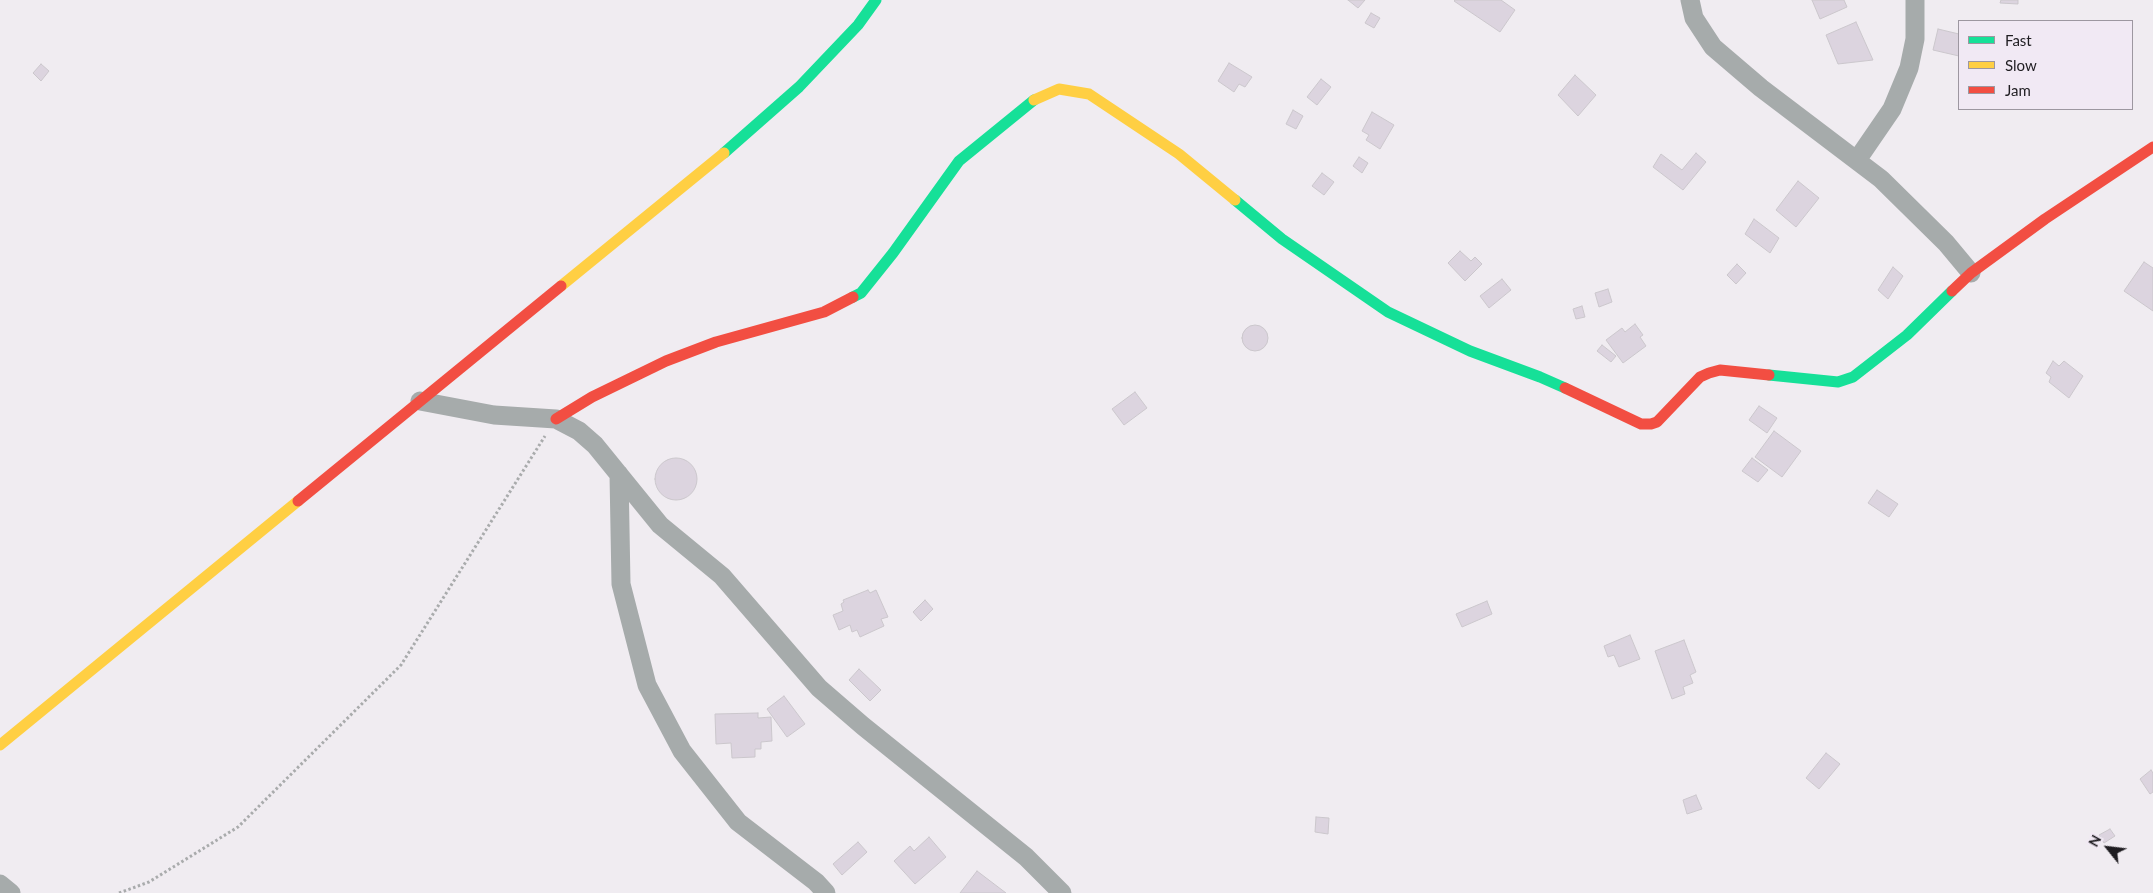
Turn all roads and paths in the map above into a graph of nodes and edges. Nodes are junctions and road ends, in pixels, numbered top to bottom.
1 (876, 0) edge
2 (1690, 0) edge
3 (1915, 0) edge
4 (2153, 147) edge
5 (1857, 160) junction
6 (1971, 273) junction
7 (420, 401) junction
8 (556, 419) junction
9 (619, 474) junction
10 (0, 745) edge
11 (0, 884) edge
12 (11, 893) edge
13 (119, 893) edge
14 (826, 893) edge
15 (1062, 893) edge

1 - 7 street
2 - 5 street
3 - 5 street
4 - 6 street
5 - 6 street
6 - 8 street
7 - 8 street
7 - 10 street
8 - 9 street
8 - 13 path
9 - 14 street
9 - 15 street
11 - 12 street

